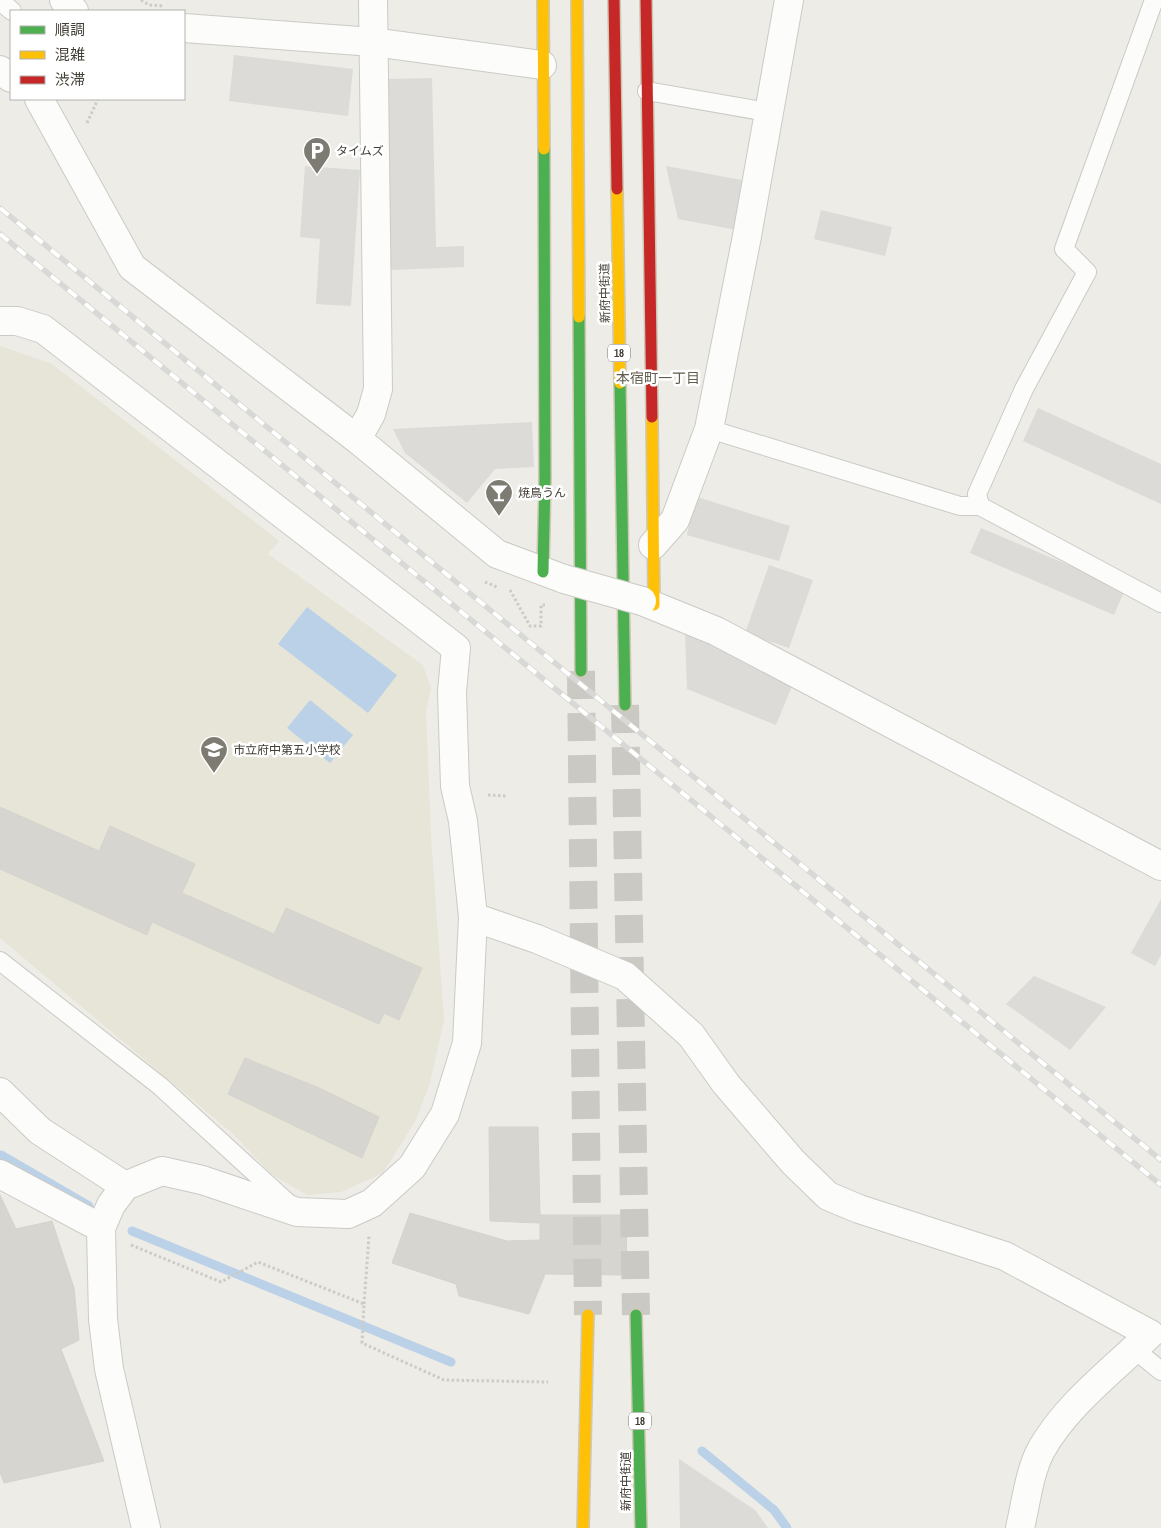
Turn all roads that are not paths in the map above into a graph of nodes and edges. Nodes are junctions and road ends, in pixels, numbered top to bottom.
1 (64, 0) edge
2 (373, 0) edge
3 (543, 0) edge
4 (577, 0) edge
5 (614, 0) edge
6 (646, 0) edge
7 (789, 0) edge
8 (1154, 0) edge
9 (0, 1) edge
10 (11, 10) edge
11 (73, 10) edge
12 (185, 28) edge
13 (373, 42) junction
14 (542, 66) junction
15 (647, 91) junction
16 (40, 100) edge
17 (767, 112) junction
18 (0, 321) edge
19 (709, 429) junction
20 (358, 439) junction
21 (980, 506) junction
22 (654, 545) junction
23 (554, 575) junction
24 (648, 603) junction
25 (1161, 603) edge
26 (581, 671) tunnel mouth
27 (625, 706) tunnel mouth
28 (1161, 866) edge
29 (473, 918) junction
30 (0, 961) edge
31 (0, 1092) edge
32 (0, 1174) edge
33 (125, 1186) junction
34 (297, 1212) junction
35 (100, 1228) junction
36 (588, 1315) tunnel mouth
37 (636, 1315) tunnel mouth
38 (1148, 1335) edge
39 (1161, 1371) edge
40 (146, 1528) edge
41 (583, 1528) edge
42 (640, 1528) edge
43 (1020, 1528) edge

1 - 11 street
2 - 13 street
3 - 14 main road
4 - 26 main road, 新府中街道
5 - 27 main road, 新府中街道 / 18
6 - 15 main road
7 - 17 street
8 - 21 lane
9 - 10 lane
12 - 13 street
13 - 14 street
13 - 20 street
14 - 23 main road
15 - 17 lane
15 - 22 main road
16 - 20 street
17 - 19 street
18 - 29 street
19 - 21 lane
19 - 22 street
20 - 23 street
21 - 25 lane
22 - 24 main road
23 - 24 street, bridge
24 - 28 street
29 - 34 street
29 - 38 street
30 - 34 lane
31 - 33 street
32 - 35 street
33 - 34 street
33 - 35 street
35 - 40 street
36 - 41 main road
37 - 42 main road, 新府中街道 / 18
38 - 39 lane
38 - 43 street

